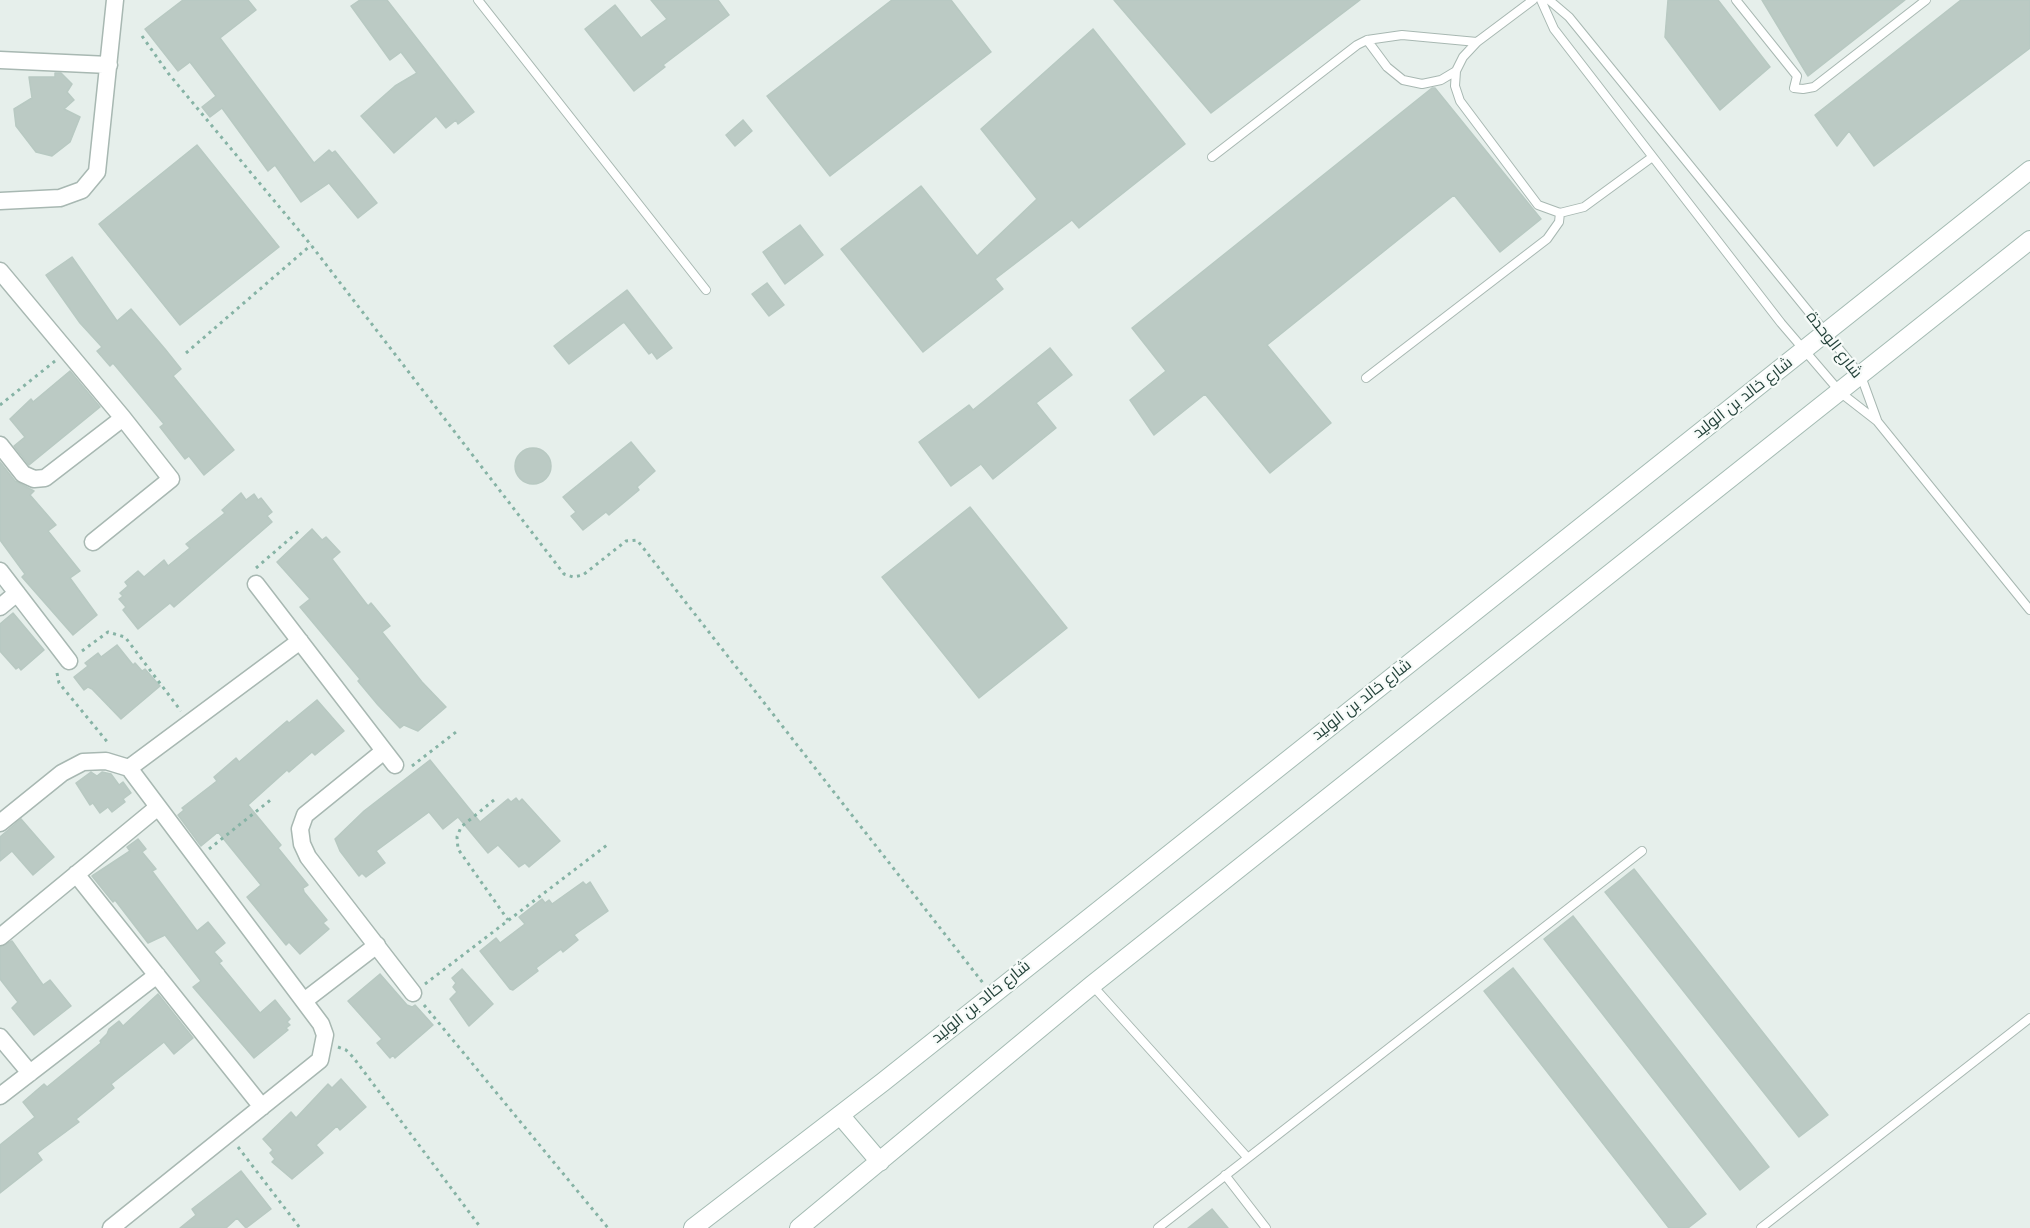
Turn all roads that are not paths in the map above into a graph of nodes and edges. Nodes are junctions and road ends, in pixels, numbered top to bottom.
1 (115, 0) edge
2 (478, 0) edge
3 (1533, 0) edge
4 (1541, 0) edge
5 (1549, 0) edge
6 (1736, 0) edge
7 (1926, 0) edge
8 (1367, 40) junction
9 (1477, 42) junction
10 (0, 60) edge
11 (109, 65) junction
12 (1456, 70) junction
13 (1212, 157) dead end
14 (1651, 158) junction
15 (2030, 170) edge
16 (0, 201) edge
17 (1560, 213) junction
18 (2030, 240) edge
19 (0, 271) edge
20 (706, 290) dead end
21 (1825, 333) junction
22 (1804, 350) junction
23 (1862, 375) junction
24 (1366, 378) dead end
25 (1841, 393) junction
26 (123, 418) junction
27 (1877, 421) junction
28 (0, 446) edge
29 (93, 542) dead end
30 (0, 571) edge
31 (255, 584) road end
32 (17, 593) junction
33 (0, 606) edge
34 (2030, 610) edge
35 (300, 641) junction
36 (69, 661) road end
37 (384, 751) junction
38 (395, 765) road end
39 (129, 768) junction
40 (158, 807) junction
41 (0, 824) edge
42 (1642, 851) dead end
43 (76, 874) junction
44 (0, 937) edge
45 (376, 945) junction
46 (157, 975) junction
47 (1092, 985) junction
48 (413, 993) road end
49 (304, 1001) junction
50 (2030, 1018) edge
51 (0, 1036) edge
52 (30, 1073) junction
53 (0, 1096) edge
54 (262, 1107) junction
55 (840, 1115) junction
56 (1247, 1157) junction
57 (880, 1162) junction
58 (1225, 1175) junction
59 (111, 1228) edge
60 (693, 1228) edge
61 (799, 1228) edge
62 (1158, 1228) edge
63 (1266, 1228) edge
64 (1761, 1228) edge

1 - 11 street
2 - 20 lane
3 - 9 lane
4 - 14 lane, شارع الوحدة
5 - 21 lane, شارع الوحدة
6 - 7 lane
8 - 9 lane
8 - 12 lane
8 - 13 lane
9 - 12 lane
10 - 11 street
11 - 16 street
12 - 17 lane
14 - 17 lane
14 - 22 lane, شارع الوحدة
15 - 21 main road, شارع خالد بن الوليد
17 - 24 lane
18 - 23 main road
19 - 26 street
21 - 22 main road, شارع خالد بن الوليد
21 - 23 lane, شارع الوحدة
22 - 25 lane, شارع الوحدة
22 - 55 main road, شارع خالد بن الوليد
23 - 25 main road
23 - 27 lane, شارع الوحدة
25 - 27 lane, شارع الوحدة
25 - 47 main road
26 - 28 street
26 - 29 street
27 - 34 lane
30 - 32 street
31 - 35 street
32 - 33 street
32 - 36 street
35 - 37 street
35 - 39 street
37 - 38 street
37 - 45 street
39 - 40 street
39 - 41 street
40 - 43 street
40 - 49 street
42 - 56 lane
43 - 44 street
43 - 46 street
45 - 48 street
45 - 49 street
46 - 52 street
46 - 54 street
47 - 56 lane
47 - 57 main road
49 - 54 street
50 - 64 lane
51 - 52 street
52 - 53 street
54 - 59 street
55 - 57 main road
55 - 60 main road, شارع خالد بن الوليد
56 - 58 lane
57 - 61 main road
58 - 62 lane
58 - 63 lane

